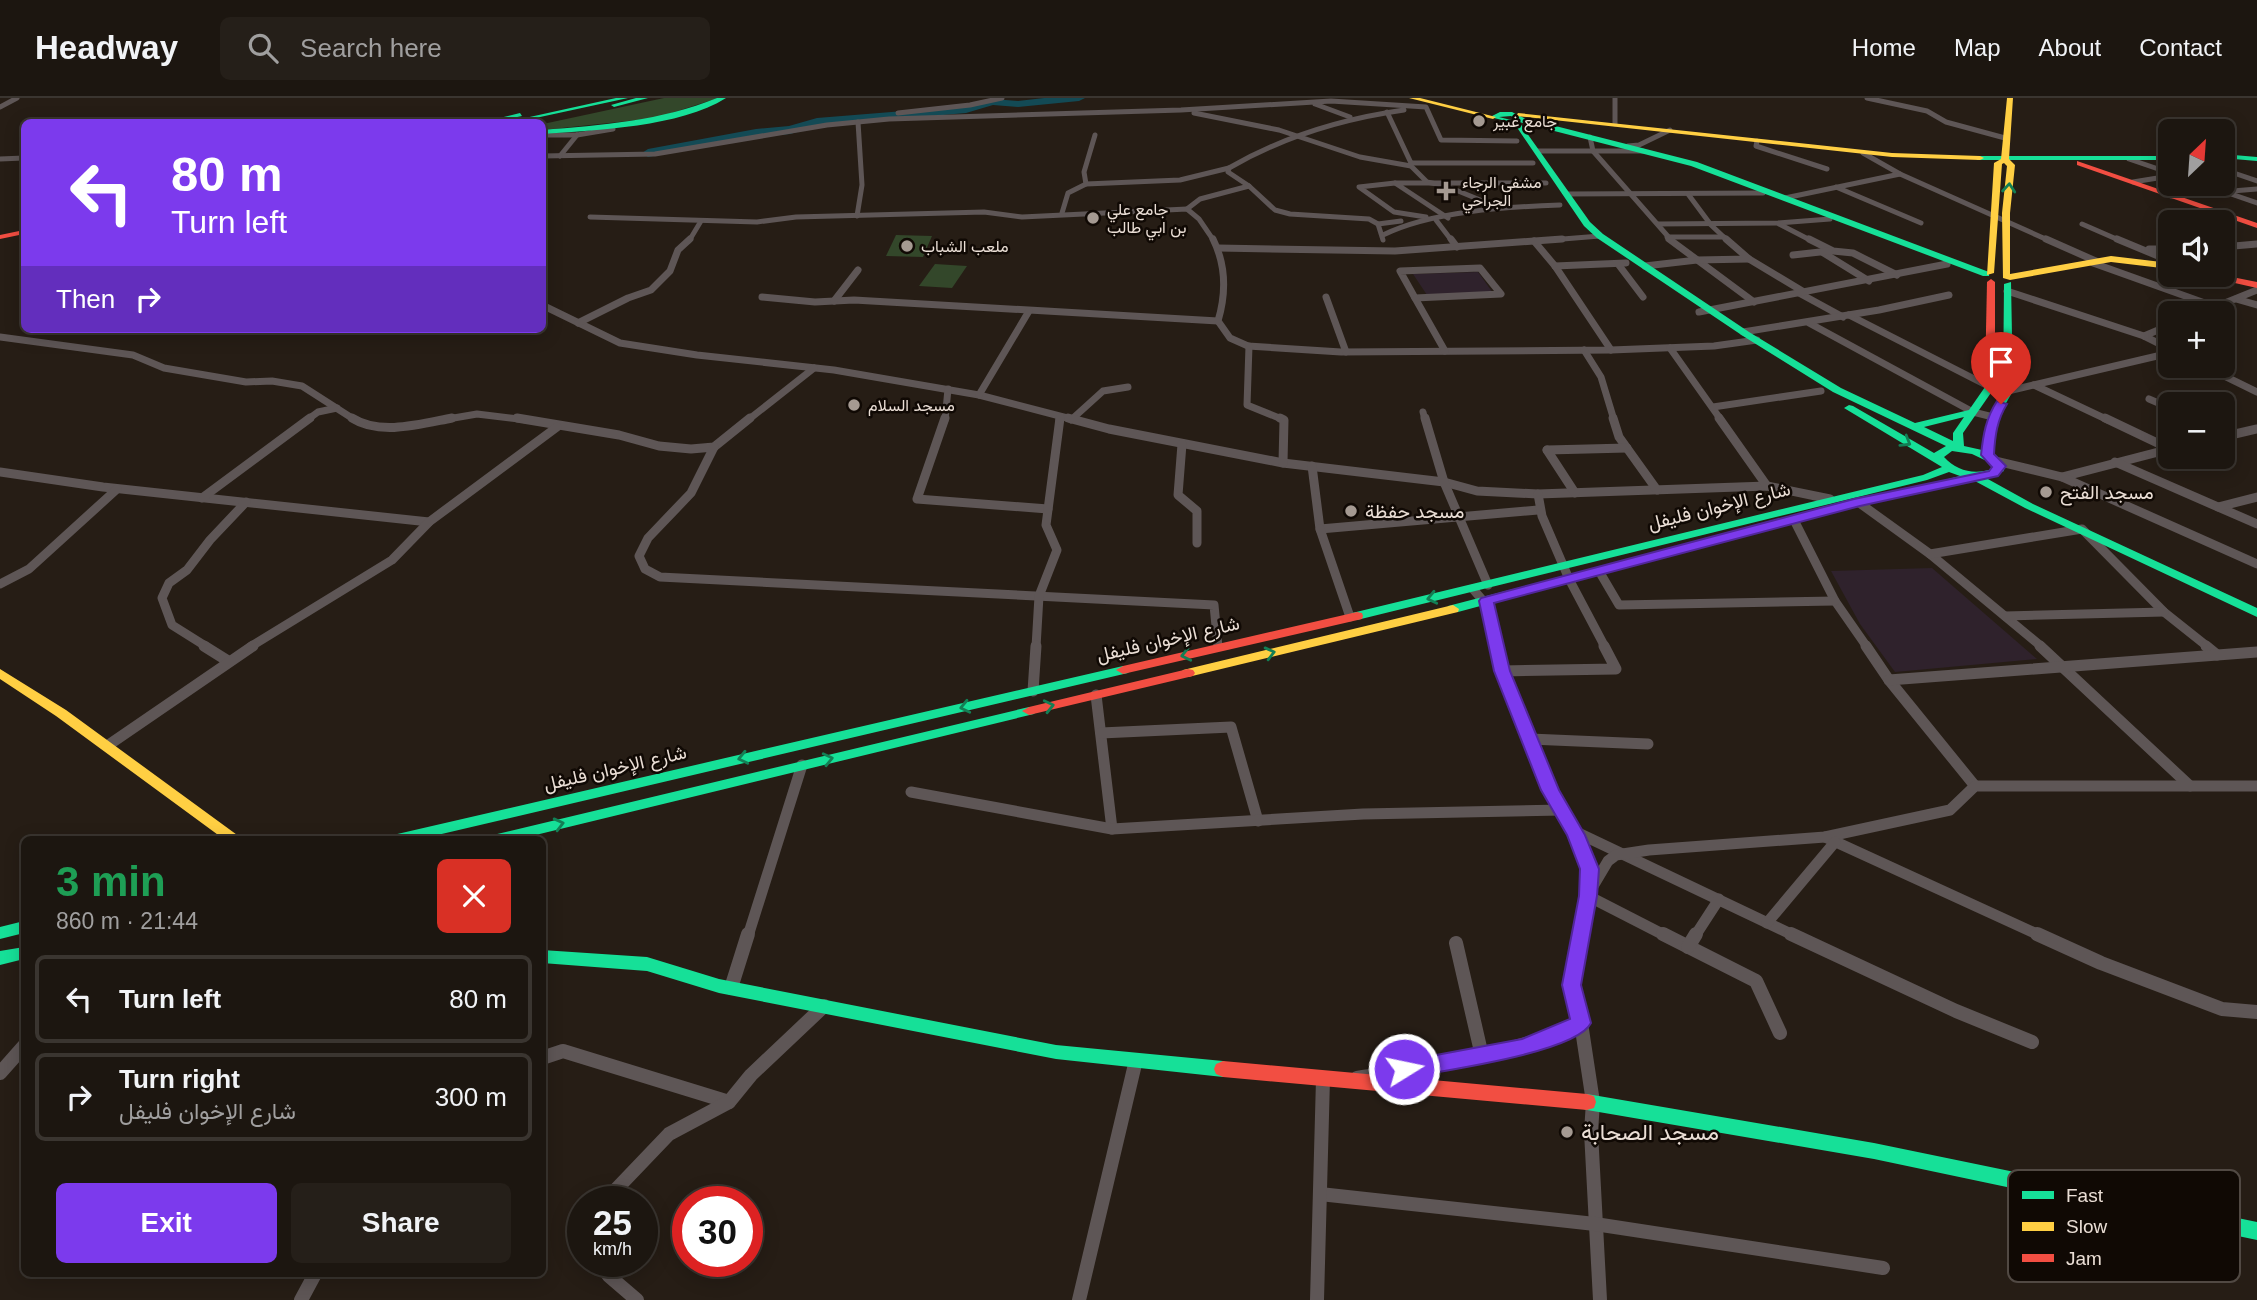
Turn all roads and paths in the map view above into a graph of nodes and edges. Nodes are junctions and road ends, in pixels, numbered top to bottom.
1 (17, 98) edge
2 (588, 98) edge
3 (600, 98) edge
4 (625, 98) edge
5 (645, 98) edge
6 (723, 98) edge
7 (1002, 98) edge
8 (1615, 98) edge
9 (1867, 98) edge
10 (2010, 98) edge
11 (1423, 101) edge
12 (1309, 102) junction
13 (0, 107) edge
14 (548, 109) junction
15 (1181, 110) junction
16 (1387, 112) junction
17 (886, 117) junction
18 (1350, 117) junction
19 (1511, 118) junction
20 (500, 119) edge
21 (524, 119) edge
22 (545, 119) edge
23 (657, 119) junction
24 (858, 122) junction
25 (1615, 124) junction
26 (1670, 130) junction
27 (546, 133) edge
28 (546, 133) edge
29 (578, 135) junction
30 (1095, 135) dead end
31 (1292, 137) junction
32 (2005, 138) junction
33 (1517, 141) junction
34 (1756, 141) junction
35 (1591, 144) junction
36 (1633, 148) junction
37 (1863, 153) junction
38 (546, 154) edge
39 (562, 154) junction
40 (1535, 157) junction
41 (21, 158) edge
42 (2158, 158) edge
43 (2235, 158) edge
44 (0, 159) edge
45 (2072, 159) junction
46 (2129, 159) junction
47 (2005, 160) junction
48 (2253, 160) edge
49 (1411, 165) junction
50 (1229, 168) junction
51 (1827, 169) dead end
52 (2158, 170) edge
53 (2235, 173) edge
54 (1900, 174) junction
55 (2158, 178) edge
56 (2257, 181) edge
57 (1427, 182) junction
58 (1395, 183) junction
59 (1546, 183) junction
60 (2133, 183) junction
61 (1086, 184) junction
62 (1249, 186) junction
63 (1836, 187) junction
64 (2257, 189) edge
65 (2235, 190) edge
66 (2158, 192) edge
67 (1628, 194) junction
68 (1688, 194) junction
69 (2235, 195) edge
70 (1775, 196) junction
71 (2171, 196) edge
72 (1563, 200) junction
73 (2257, 203) edge
74 (1506, 205) junction
75 (1525, 207) junction
76 (1187, 209) junction
77 (1062, 213) junction
78 (857, 216) junction
79 (590, 217) dead end
80 (1426, 217) junction
81 (1442, 217) junction
82 (2000, 218) junction
83 (1830, 219) junction
84 (701, 220) junction
85 (1778, 223) junction
86 (1921, 223) dead end
87 (1378, 224) junction
88 (1658, 224) junction
89 (2082, 224) dead end
90 (1711, 225) junction
91 (2257, 226) edge
92 (21, 228) edge
93 (0, 232) edge
94 (21, 233) edge
95 (1383, 234) junction
96 (1594, 236) junction
97 (0, 237) edge
98 (1667, 237) junction
99 (1724, 237) junction
100 (1534, 242) junction
101 (2257, 244) edge
102 (2235, 246) edge
103 (1457, 247) junction
104 (1218, 248) junction
105 (2139, 248) junction
106 (2158, 249) edge
107 (1382, 250) junction
108 (1395, 251) junction
109 (1833, 251) junction
110 (1822, 252) junction
111 (1793, 255) dead end
112 (2158, 258) edge
113 (1749, 259) junction
114 (1697, 260) junction
115 (2096, 262) junction
116 (2158, 263) edge
117 (1622, 264) junction
118 (1947, 264) junction
119 (1555, 266) junction
120 (1646, 266) junction
121 (858, 270) dead end
122 (1407, 270) junction
123 (1897, 275) junction
124 (1987, 276) junction
125 (2235, 280) edge
126 (1869, 281) junction
127 (2008, 282) junction
128 (2257, 285) edge
129 (2257, 290) edge
130 (1802, 293) junction
131 (1949, 296) dead end
132 (762, 297) dead end
133 (1326, 297) dead end
134 (1643, 297) dead end
135 (1415, 298) junction
136 (2236, 299) junction
137 (834, 301) junction
138 (2200, 301) edge
139 (2231, 301) edge
140 (1754, 302) junction
141 (2257, 305) edge
142 (546, 307) edge
143 (1029, 311) junction
144 (1705, 311) junction
145 (1846, 316) junction
146 (1219, 321) junction
147 (578, 323) junction
148 (1810, 323) junction
149 (2158, 330) edge
150 (1745, 336) junction
151 (2144, 336) junction
152 (0, 337) edge
153 (2158, 344) edge
154 (1249, 346) junction
155 (1670, 348) junction
156 (1611, 349) junction
157 (1584, 350) junction
158 (1445, 351) junction
159 (1346, 352) junction
160 (2158, 354) edge
161 (814, 368) junction
162 (2228, 378) edge
163 (2034, 385) junction
164 (1128, 387) dead end
165 (1990, 387) junction
166 (948, 389) junction
167 (1821, 391) junction
168 (2008, 391) junction
169 (2257, 392) edge
170 (979, 394) junction
171 (2149, 399) dead end
172 (2158, 403) edge
173 (1713, 407) junction
174 (337, 408) junction
175 (1423, 412) dead end
176 (1973, 412) junction
177 (1060, 417) junction
178 (1993, 417) junction
179 (1071, 420) junction
180 (1915, 426) junction
181 (557, 427) junction
182 (2257, 429) edge
183 (2235, 433) edge
184 (2158, 443) edge
185 (1182, 444) junction
186 (713, 447) junction
187 (1627, 448) junction
188 (1959, 448) junction
189 (2158, 452) edge
190 (1991, 458) junction
191 (1283, 463) junction
192 (2115, 463) junction
193 (1945, 465) junction
194 (1312, 466) junction
195 (0, 472) edge
196 (1975, 476) junction
197 (2062, 478) junction
198 (1444, 482) junction
199 (1767, 486) junction
200 (117, 489) junction
201 (1657, 490) junction
202 (1575, 493) junction
203 (1538, 494) junction
204 (2257, 497) edge
205 (202, 498) junction
206 (1829, 499) junction
207 (246, 502) junction
208 (1858, 502) junction
209 (2218, 507) junction
210 (1048, 509) junction
211 (1538, 510) junction
212 (1458, 517) junction
213 (1794, 520) junction
214 (429, 522) junction
215 (2257, 524) edge
216 (1320, 529) junction
217 (2082, 529) junction
218 (1197, 543) dead end
219 (1930, 554) junction
220 (1566, 564) junction
221 (2257, 564) edge
222 (1599, 571) junction
223 (1569, 579) junction
224 (0, 584) edge
225 (1488, 585) junction
226 (1473, 589) junction
227 (1039, 597) junction
228 (1486, 601) junction
229 (1835, 601) junction
230 (2164, 612) junction
231 (2257, 613) edge
232 (2005, 616) junction
233 (1350, 617) junction
234 (1218, 647) junction
235 (2257, 652) edge
236 (2217, 655) junction
237 (228, 661) junction
238 (2063, 665) junction
239 (1502, 671) junction
240 (0, 673) edge
241 (1889, 680) junction
242 (1033, 691) junction
243 (1096, 695) junction
244 (1101, 733) junction
245 (1530, 739) junction
246 (1648, 744) dead end
247 (107, 746) junction
248 (802, 765) junction
249 (1975, 786) junction
250 (2189, 786) junction
251 (2257, 786) edge
252 (911, 792) dead end
253 (1562, 810) junction
254 (1258, 821) junction
255 (1112, 829) junction
256 (1574, 831) junction
257 (231, 836) edge
258 (410, 836) edge
259 (509, 836) edge
260 (1830, 840) junction
261 (1625, 855) junction
262 (1588, 896) junction
263 (1719, 899) junction
264 (1768, 923) junction
265 (21, 928) edge
266 (0, 933) edge
267 (1456, 943) dead end
268 (1688, 947) junction
269 (21, 954) edge
270 (546, 956) edge
271 (0, 958) edge
272 (731, 988) junction
273 (824, 1006) junction
274 (2257, 1012) edge
275 (1581, 1023) junction
276 (1780, 1033) dead end
277 (2032, 1042) dead end
278 (21, 1049) edge
279 (1482, 1056) junction
280 (546, 1057) edge
281 (1136, 1060) junction
282 (0, 1073) edge
283 (1323, 1079) junction
284 (1340, 1082) junction
285 (729, 1102) junction
286 (1592, 1102) junction
287 (2008, 1179) edge
288 (619, 1186) edge
289 (1320, 1194) junction
290 (1595, 1224) junction
291 (1884, 1268) dead end
292 (313, 1277) edge
293 (611, 1277) edge
294 (301, 1300) edge
295 (637, 1300) edge
296 (1079, 1300) edge
297 (1317, 1300) edge
298 (1600, 1300) edge

1 - 13 street
2 - 14 main road
3 - 14 main road
4 - 21 main road
5 - 22 main road
6 - 23 main road
7 - 17 street
8 - 25 street
9 - 32 street
10 - 32 main road
11 - 12 street
11 - 16 street
11 - 19 main road
11 - 33 street
12 - 15 street
12 - 18 street
14 - 20 main road
15 - 17 street
15 - 31 street
16 - 18 street
16 - 49 street
17 - 24 street
17 - 39 street
18 - 31 street
19 - 25 main road
19 - 33 main road
19 - 35 main road
19 - 36 main road
19 - 40 main road
23 - 27 main road
23 - 29 street
24 - 39 street
24 - 78 street
25 - 26 main road
26 - 34 main road
26 - 36 street
28 - 29 street
29 - 39 street
30 - 61 street
31 - 49 street
31 - 50 street
32 - 47 main road
33 - 40 main road
34 - 37 main road
34 - 51 street
35 - 36 main road
35 - 40 street
35 - 67 street
36 - 70 main road
37 - 47 main road
37 - 54 street
38 - 39 street
40 - 49 street
40 - 59 main road
40 - 72 main road
41 - 44 street
42 - 46 main road
43 - 48 main road
45 - 46 main road
45 - 47 main road
45 - 60 main road
46 - 52 street
47 - 82 main road
49 - 57 street
50 - 61 street
50 - 62 street
53 - 56 street
54 - 63 street
54 - 82 street
55 - 60 street
57 - 58 street
57 - 59 street
57 - 74 street
58 - 80 street
58 - 81 street
59 - 72 main road
60 - 66 main road
61 - 77 street
62 - 76 street
62 - 87 street
63 - 70 street
63 - 86 street
64 - 65 street
67 - 68 street
67 - 72 street
67 - 88 street
68 - 70 street
68 - 90 street
69 - 73 street
70 - 83 main road
70 - 124 main road
71 - 91 main road
72 - 75 street
72 - 96 main road
74 - 75 street
74 - 81 street
75 - 81 street
76 - 77 street
76 - 104 street
77 - 78 street
78 - 84 street
79 - 84 street
80 - 81 street
80 - 87 street
81 - 95 street
81 - 103 street
82 - 115 street
82 - 124 main road
82 - 127 main road
83 - 85 street
83 - 118 main road
84 - 147 street
85 - 90 street
85 - 109 street
87 - 95 street
88 - 90 street
88 - 98 street
89 - 105 street
90 - 99 street
92 - 93 main road
94 - 97 main road
95 - 107 street
96 - 100 street
96 - 117 main road
96 - 120 main road
98 - 99 street
98 - 114 street
99 - 113 street
100 - 103 street
100 - 119 street
101 - 102 street
103 - 108 street
104 - 107 street
104 - 146 street
105 - 106 street
105 - 112 street
107 - 108 street
108 - 122 street
109 - 110 street
109 - 123 street
110 - 111 street
110 - 126 street
113 - 114 street
113 - 130 street
114 - 120 street
114 - 140 street
115 - 116 main road
115 - 127 main road
115 - 138 street
117 - 119 street
117 - 134 street
117 - 144 main road
118 - 123 street
118 - 124 main road
119 - 156 street
120 - 144 main road
121 - 137 street
122 - 135 street
122 - 135 street
123 - 126 street
124 - 127 main road
124 - 165 main road
125 - 128 main road
126 - 130 street
127 - 151 street
127 - 168 main road
129 - 136 street
130 - 140 street
130 - 145 street
131 - 145 street
132 - 137 street
133 - 159 street
135 - 158 street
136 - 139 street
136 - 141 street
137 - 143 street
140 - 144 street
142 - 147 street
143 - 146 street
143 - 170 street
144 - 150 main road
145 - 148 street
145 - 165 street
146 - 154 street
147 - 161 street
148 - 150 street
148 - 176 street
149 - 151 street
150 - 155 street
150 - 167 main road
150 - 180 main road
151 - 153 street
152 - 174 street
154 - 159 street
154 - 191 street
155 - 156 street
155 - 173 street
156 - 157 street
157 - 158 street
157 - 187 street
158 - 159 street
160 - 163 street
161 - 166 street
161 - 186 street
162 - 169 street
163 - 168 street
163 - 184 street
164 - 179 street
165 - 176 main road
166 - 170 street
166 - 210 street
167 - 173 street
167 -> 193 main road
168 - 178 main road
170 - 177 street
171 - 172 street
173 - 199 street
174 - 181 street
174 - 205 street
175 - 198 street
176 - 178 street
176 - 180 main road
176 - 188 main road
177 - 179 street
177 - 210 street
178 - 190 main road
179 - 185 street
180 - 188 main road
181 - 186 street
181 - 214 street
182 - 183 street
185 - 191 street
185 - 218 street
186 - 227 street
187 - 201 street
187 - 202 street
188 - 190 main road
188 - 193 main road, شارع الإخوان فليفل
189 - 192 street
190 - 196 main road, شارع الإخوان فليفل
190 - 197 street
191 - 194 street
192 - 197 street
192 - 209 street
193 - 196 main road
193 - 206 main road, شارع الإخوان فليفل
194 - 198 street
194 - 216 street
195 - 200 street
196 - 208 main road, شارع الإخوان فليفل
196 - 217 main road
197 - 221 street
198 - 203 street
198 - 212 street
199 - 201 street
199 - 206 street
200 - 205 street
200 - 224 street
201 - 202 street
202 - 203 street
203 - 211 street
204 - 209 street
205 - 207 street
206 - 220 main road, شارع الإخوان فليفل
207 - 214 street
207 - 237 street
208 - 213 main road, شارع الإخوان فليفل
208 - 219 street
209 - 215 street
210 - 227 street
211 - 212 street
211 - 220 street
212 - 216 street
212 - 225 street
213 - 222 main road, شارع الإخوان فليفل
213 - 229 street
214 - 237 street
216 - 233 street
217 - 219 street
217 - 230 street
217 - 231 main road
219 - 232 street
220 - 223 street
220 - 225 main road, شارع الإخوان فليفل
222 - 223 main road, شارع الإخوان فليفل
222 - 229 street
223 - 228 main road, شارع الإخوان فليفل
223 - 239 street
225 - 226 main road, شارع الإخوان فليفل
226 - 228 street
226 -> 233 main road, شارع الإخوان فليفل
227 - 234 street
227 - 242 street
228 - 239 street
243 -> 228 main road, شارع الإخوان فليفل
229 - 241 street
230 - 232 street
230 - 236 street
232 - 238 street
233 - 234 main road, شارع الإخوان فليفل
234 -> 242 main road, شارع الإخوان فليفل
235 - 236 street
236 - 238 street
237 - 247 street
238 - 241 street
238 - 250 street
239 - 245 street
240 - 247 main road
241 - 249 street
242 -> 258 main road, شارع الإخوان فليفل
243 - 244 street
248 -> 243 main road, شارع الإخوان فليفل
244 - 254 street
244 - 255 street
245 - 246 street
245 - 253 street
247 - 257 main road
259 -> 248 main road, شارع الإخوان فليفل
248 - 272 street
249 - 250 street
249 - 260 street
250 - 251 street
252 - 255 street
253 - 254 street
253 - 256 street
254 - 255 street
256 - 261 street
256 - 262 street
260 - 261 street
260 - 264 street
260 - 274 street
261 - 262 street
261 - 263 street
262 - 268 street
262 - 275 street
263 - 264 street
263 - 268 street
264 - 277 street
265 - 266 main road
267 - 279 street
268 - 276 street
269 - 271 main road
270 - 272 main road
272 - 273 main road
273 - 281 main road
273 - 285 street
275 - 279 street
275 - 286 street
278 - 282 street
279 - 284 street
280 - 285 street
281 - 283 main road
281 - 296 street
283 - 284 main road
283 - 289 street
284 - 286 main road
285 - 288 street
286 - 287 main road
286 - 290 street
289 - 290 street
289 - 297 street
290 - 291 street
290 - 298 street
292 - 294 street
293 - 295 street

